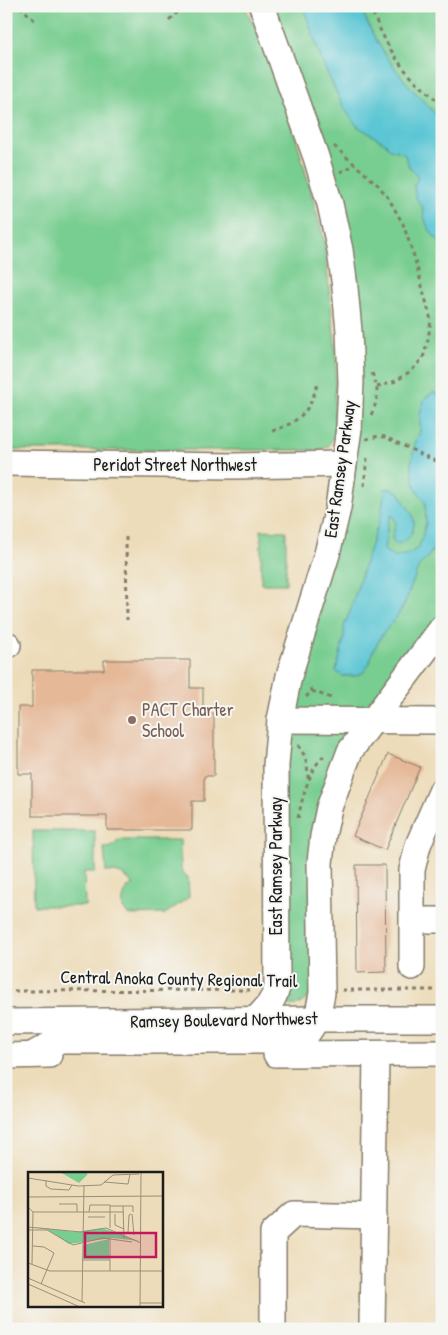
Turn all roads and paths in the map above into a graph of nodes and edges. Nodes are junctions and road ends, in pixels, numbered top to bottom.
1 (20, 6) edge
2 (184, 6) edge
3 (262, 6) edge
4 (370, 6) edge
5 (169, 20) dead end
6 (36, 22) dead end
7 (442, 105) edge
8 (328, 142) dead end
9 (355, 165) junction
10 (335, 173) dead end
11 (317, 384) dead end
12 (378, 387) dead end
13 (272, 431) dead end
14 (346, 454) junction
15 (6, 463) edge
16 (442, 464) edge
17 (126, 537) dead end
18 (127, 620) dead end
19 (442, 628) edge
20 (312, 691) dead end
21 (335, 699) dead end
22 (280, 720) junction
23 (372, 721) junction
24 (442, 721) edge
25 (441, 795) edge
26 (413, 920) junction
27 (442, 920) edge
28 (412, 967) dead end
29 (442, 990) edge
30 (6, 991) edge
31 (322, 993) junction
32 (274, 997) junction
33 (317, 1019) junction
34 (442, 1019) edge
35 (255, 1020) junction
36 (6, 1022) edge
37 (376, 1054) junction
38 (442, 1054) edge
39 (32, 1055) junction
40 (6, 1056) edge
41 (374, 1216) junction
42 (273, 1329) edge
43 (372, 1329) edge

1 - 6 path
2 - 5 path
3 - 14 street, East Ramsey Parkway
4 - 7 path
8 - 9 path
9 - 10 path
9 - 12 path
11 - 13 path
14 - 15 street, Peridot Street Northwest
14 - 16 path
14 - 22 street, East Ramsey Parkway
17 - 18 path
19 - 23 street
20 - 21 path
22 - 23 street
22 - 32 street, East Ramsey Parkway
23 - 24 street
23 - 31 street
25 - 26 street
26 - 27 street
26 - 28 street
29 - 31 path, Central Anoka County Regional Trail
30 - 32 path, Central Anoka County Regional Trail
31 - 33 street
32 - 35 street
33 - 34 street, Ramsey Boulevard Northwest
33 - 35 street, Ramsey Boulevard Northwest
33 - 39 street
35 - 36 street, Ramsey Boulevard Northwest
37 - 38 street, Ramsey Boulevard Northwest
37 - 39 street, Ramsey Boulevard Northwest
37 - 41 street
39 - 40 street, Ramsey Boulevard Northwest
41 - 42 street
41 - 43 street

